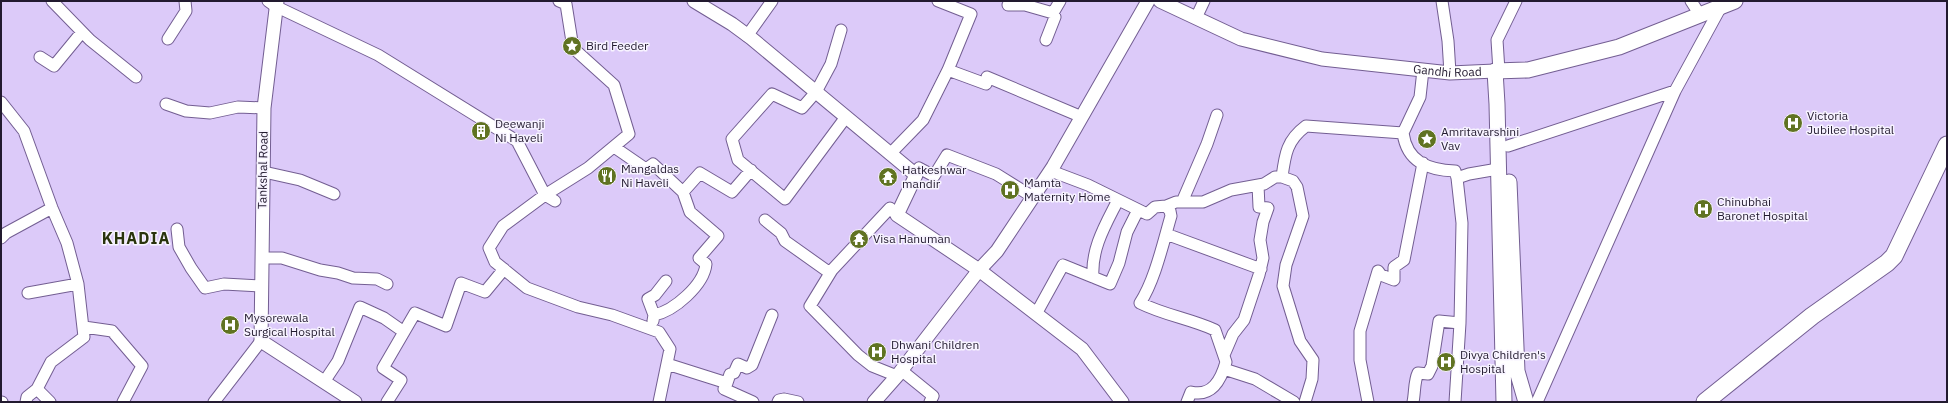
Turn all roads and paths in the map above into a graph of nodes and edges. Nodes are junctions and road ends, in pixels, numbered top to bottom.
1 (52, 1) edge
2 (185, 1) edge
3 (559, 1) edge
4 (694, 1) edge
5 (772, 1) edge
6 (938, 1) edge
7 (1060, 1) edge
8 (1148, 1) edge
9 (1160, 1) edge
10 (1204, 1) edge
11 (1516, 1) edge
12 (1691, 1) edge
13 (1439, 2) edge
14 (273, 3) edge
15 (1727, 3) edge
16 (1008, 5) dead end
17 (1053, 13) junction
18 (1700, 15) junction
19 (1196, 18) junction
20 (841, 30) dead end
21 (82, 32) junction
22 (747, 36) junction
23 (168, 39) dead end
24 (1046, 40) dead end
25 (40, 57) dead end
26 (948, 70) junction
27 (1423, 70) junction
28 (1500, 71) junction
29 (1450, 73) junction
30 (136, 77) dead end
31 (816, 92) junction
32 (1675, 92) junction
33 (1, 102) edge
34 (166, 104) dead end
35 (264, 108) junction
36 (1217, 115) dead end
37 (846, 117) junction
38 (1082, 117) junction
39 (1403, 133) junction
40 (1508, 146) junction
41 (1947, 146) edge
42 (614, 147) junction
43 (890, 154) junction
44 (1423, 164) junction
45 (1498, 169) junction
46 (751, 170) junction
47 (1051, 171) junction
48 (264, 172) junction
49 (914, 174) junction
50 (1282, 177) junction
51 (1457, 178) junction
52 (1258, 185) junction
53 (684, 192) junction
54 (334, 194) dead end
55 (1033, 197) junction
56 (550, 198) junction
57 (1118, 200) junction
58 (1182, 202) junction
59 (1166, 206) junction
60 (52, 208) junction
61 (1138, 210) junction
62 (897, 215) junction
63 (765, 220) dead end
64 (177, 230) dead end
65 (1166, 234) junction
66 (1, 238) edge
67 (262, 258) junction
68 (504, 269) junction
69 (1261, 269) junction
70 (979, 270) junction
71 (830, 274) junction
72 (1093, 277) junction
73 (666, 281) dead end
74 (78, 284) junction
75 (388, 284) dead end
76 (262, 286) junction
77 (28, 293) dead end
78 (1036, 314) junction
79 (654, 315) junction
80 (772, 315) dead end
81 (1460, 323) junction
82 (84, 327) junction
83 (652, 330) junction
84 (404, 332) junction
85 (261, 341) junction
86 (1224, 355) junction
87 (667, 364) junction
88 (1224, 369) junction
89 (899, 373) junction
90 (324, 382) junction
91 (727, 383) junction
92 (37, 389) junction
93 (26, 402) edge
94 (50, 402) edge
95 (123, 402) edge
96 (214, 402) edge
97 (355, 402) edge
98 (387, 402) edge
99 (659, 402) edge
100 (753, 402) edge
101 (778, 402) edge
102 (798, 402) edge
103 (874, 402) edge
104 (930, 402) edge
105 (1122, 402) edge
106 (1187, 402) edge
107 (1294, 402) edge
108 (1305, 402) edge
109 (1368, 402) edge
110 (1413, 402) edge
111 (1454, 402) edge
112 (1504, 402) edge
113 (1526, 402) edge
114 (1537, 402) edge
115 (1706, 402) edge

1 - 21 street
2 - 23 street
3 - 42 street
4 - 22 street
5 - 22 street
6 - 26 street
7 - 17 street
8 - 38 street
9 - 19 street, Gandhi Road
10 - 19 street
11 - 28 street
12 - 18 street
13 - 29 street
14 - 35 street, Tankshal Road
14 - 56 street
15 - 18 main road, Gandhi Road
15 - 32 street
16 - 17 street
17 - 24 street
18 - 28 main road, Gandhi Road
19 - 27 street, Gandhi Road
20 - 31 street
21 - 25 street
21 - 30 street
22 - 31 street
26 - 38 street
26 - 43 street
27 - 29 street, Gandhi Road
27 - 39 street
28 - 29 street, Gandhi Road
28 - 40 main road
28 - 45 main road
31 - 37 street
31 - 46 street
32 - 40 street
32 - 114 street
33 - 60 street
34 - 35 street
35 - 48 street, Tankshal Road
36 - 58 street
37 - 43 street
37 - 46 street
38 - 47 street
39 - 44 street
39 - 50 street
40 - 113 main road
41 - 115 main road
42 - 53 street
42 - 56 street
43 - 49 street
44 - 51 street
44 - 109 street
45 - 51 street
45 - 112 main road
46 - 53 street
47 - 55 street
47 - 57 street
48 - 54 street
48 - 67 street, Tankshal Road
49 - 55 street
49 - 62 street
50 - 52 street
50 - 108 street
51 - 81 street
52 - 58 street
52 - 69 street
53 - 79 street
55 - 70 street
56 - 68 street
57 - 61 street
57 - 72 street
58 - 59 street
59 - 61 street
59 - 65 street
60 - 66 street
60 - 74 street
61 - 72 street
62 - 70 street
62 - 71 street
63 - 71 street
64 - 76 street
65 - 69 street
65 - 86 street
67 - 75 street
67 - 76 street, Tankshal Road
68 - 83 street
68 - 84 street
69 - 86 street
70 - 78 street
70 - 89 street
71 - 89 street
72 - 78 street
73 - 79 street
74 - 77 street
74 - 82 street
76 - 85 street, Tankshal Road
78 - 105 street
79 - 83 street
80 - 91 street
81 - 110 street
81 - 111 street
82 - 92 street
82 - 95 street
83 - 87 street
84 - 90 street
84 - 98 street
85 - 90 street
85 - 96 street
86 - 88 street
87 - 91 street
87 - 99 street
88 - 106 street
88 - 107 street
89 - 103 street
89 - 104 street
90 - 97 street
91 - 100 street
92 - 93 street
92 - 94 street
101 - 102 street

